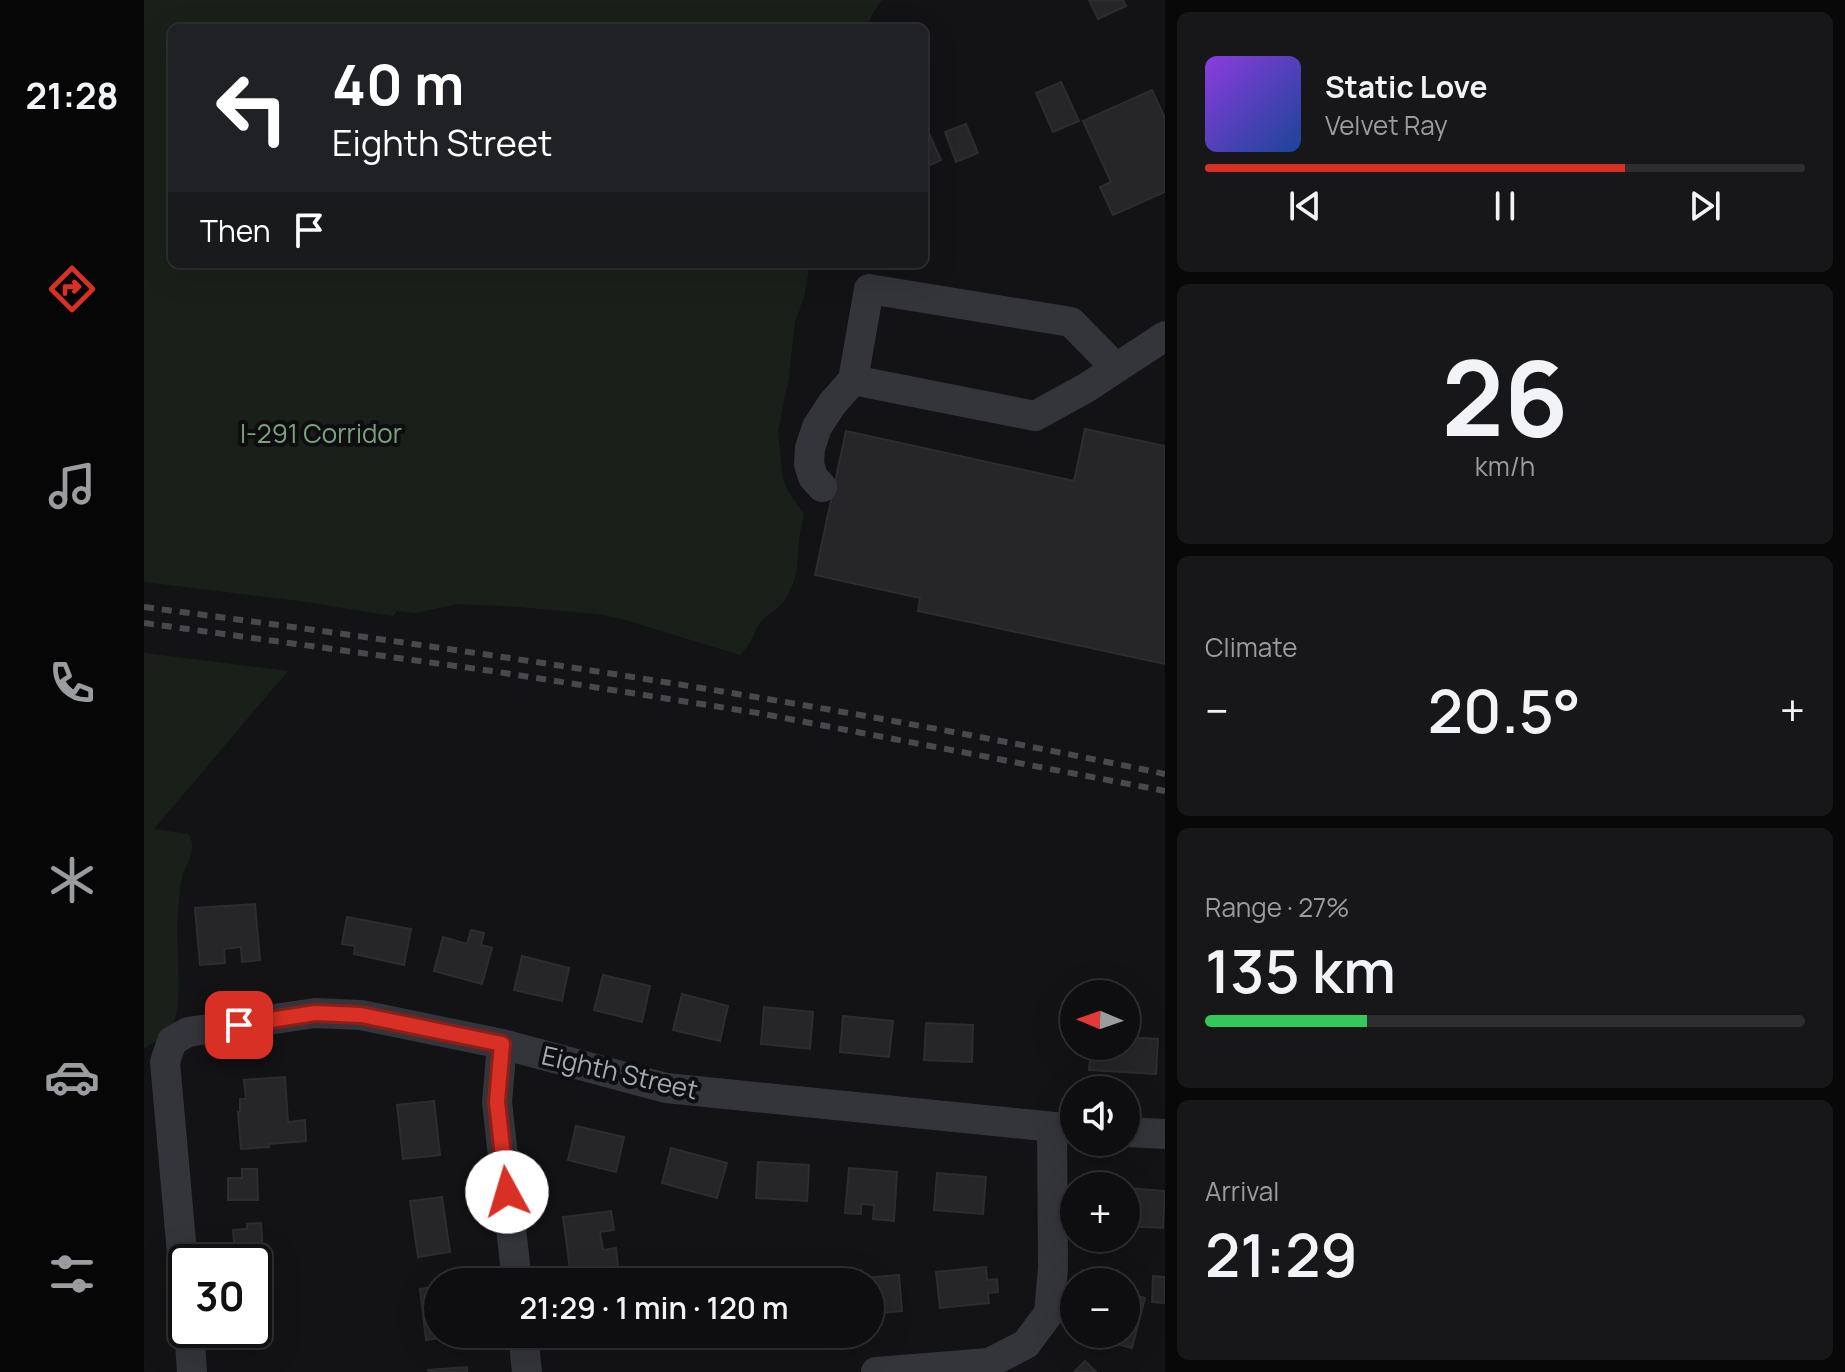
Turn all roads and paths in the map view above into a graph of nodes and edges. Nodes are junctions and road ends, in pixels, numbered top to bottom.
1 (1165, 336) edge
2 (1116, 368) junction
3 (853, 380) junction
4 (822, 487) dead end
5 (502, 1044) junction
6 (1060, 1128) edge
7 (1140, 1133) edge
8 (1165, 1134) edge
9 (1061, 1156) edge
10 (181, 1244) edge
11 (515, 1268) edge
12 (190, 1348) edge
13 (524, 1348) edge
14 (192, 1372) edge
15 (527, 1372) edge
16 (876, 1372) edge

1 - 2 street
2 - 3 street
2 - 3 street
3 - 4 street
5 - 6 street, Eighth Street
5 - 10 street, Eighth Street
5 - 11 street
7 - 8 street
9 - 16 street
12 - 14 street
13 - 15 street

